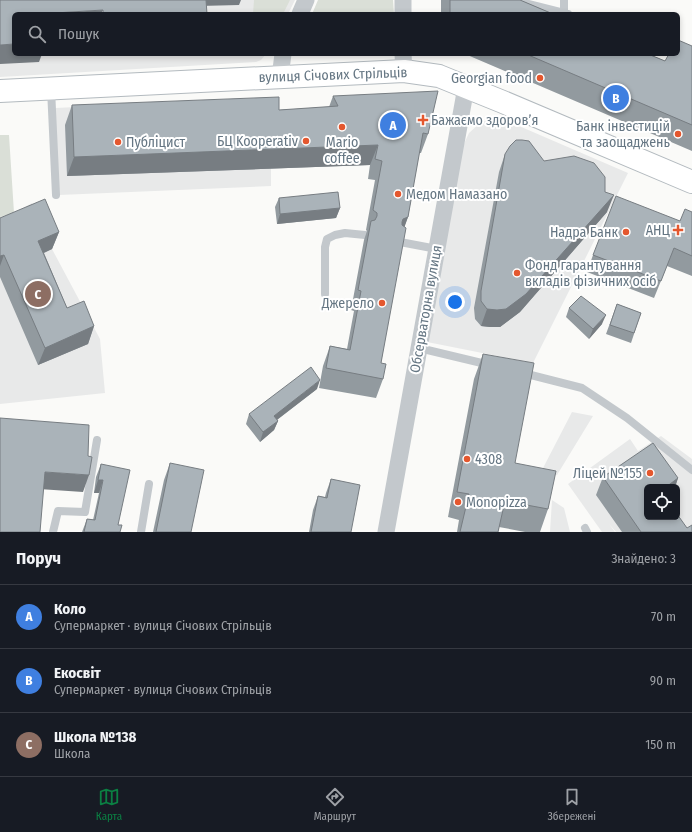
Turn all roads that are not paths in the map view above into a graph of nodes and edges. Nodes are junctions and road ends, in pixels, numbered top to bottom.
1 (306, 0) edge
2 (403, 0) edge
3 (513, 0) edge
4 (564, 0) edge
5 (301, 12) edge
6 (403, 12) edge
7 (562, 12) edge
8 (566, 12) edge
9 (283, 56) edge
10 (403, 63) edge
11 (280, 77) junction
12 (466, 86) junction
13 (51, 88) junction
14 (0, 91) edge
15 (692, 182) edge
16 (56, 195) dead end
17 (365, 235) dead end
18 (400, 242) edge
19 (437, 249) junction
20 (324, 294) dead end
21 (419, 348) junction
22 (502, 368) edge
23 (517, 372) edge
24 (97, 440) dead end
25 (692, 470) edge
26 (149, 484) dead end
27 (53, 532) edge
28 (141, 532) edge
29 (386, 532) edge

1 - 5 street
2 - 6 street
3 - 7 lane
4 - 8 lane
9 - 11 street
10 - 11 main road, вулиця Січових Стрільців
10 - 12 main road, вулиця Січових Стрільців
11 - 13 main road, вулиця Січових Стрільців
12 - 15 main road, вулиця Січових Стрільців
12 - 19 street, Обсерваторна вулиця
13 - 14 main road, вулиця Січових Стрільців
13 - 16 lane
17 - 20 lane
18 - 19 lane
19 - 21 street, Обсерваторна вулиця
21 - 22 lane
21 - 29 street, Обсерваторна вулиця
23 - 25 lane
24 - 27 lane
26 - 28 lane

